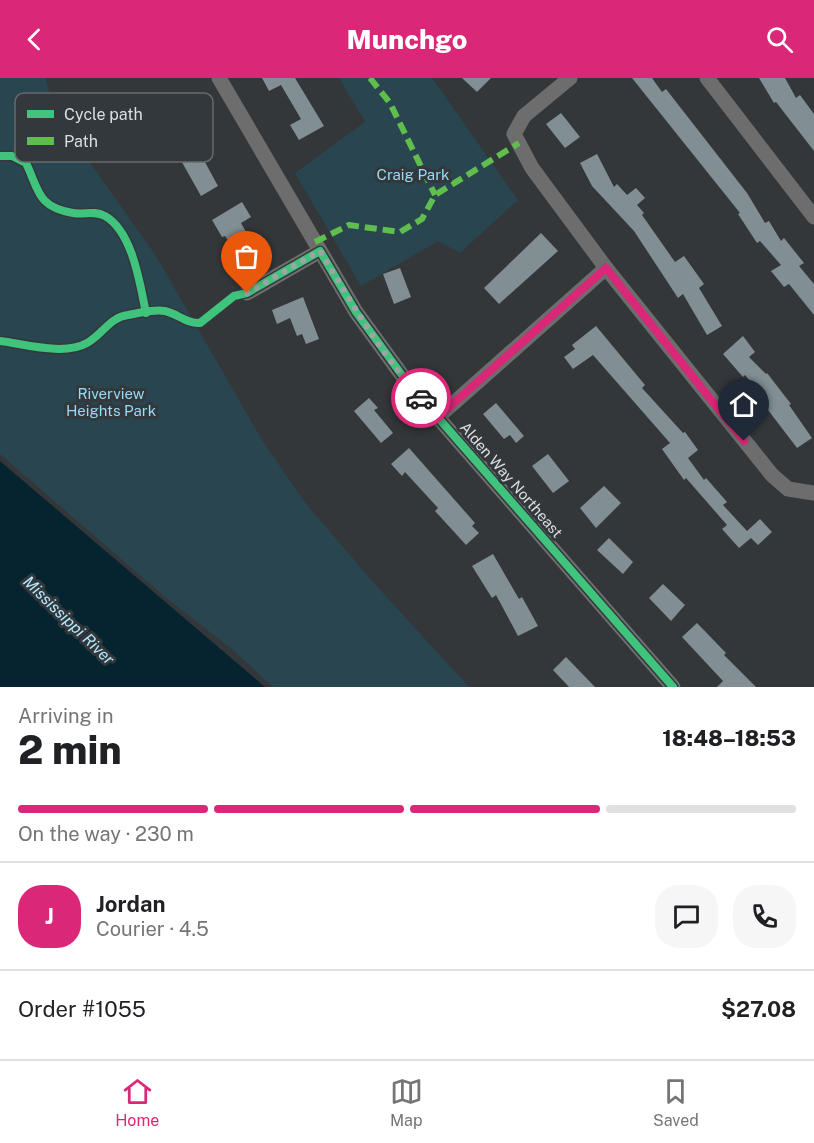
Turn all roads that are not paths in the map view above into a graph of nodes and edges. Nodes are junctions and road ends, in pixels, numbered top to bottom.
1 (219, 78) edge
2 (570, 78) edge
3 (707, 78) edge
4 (814, 216) edge
5 (320, 251) junction
6 (606, 268) junction
7 (247, 293) dead end
8 (438, 417) junction
9 (814, 493) edge
10 (674, 687) edge

1 - 5 street, Alden Way Northeast
2 - 6 street
3 - 4 street
5 - 7 street
5 - 8 street, Alden Way Northeast
6 - 8 street
6 - 9 street
8 - 10 street, Alden Way Northeast

